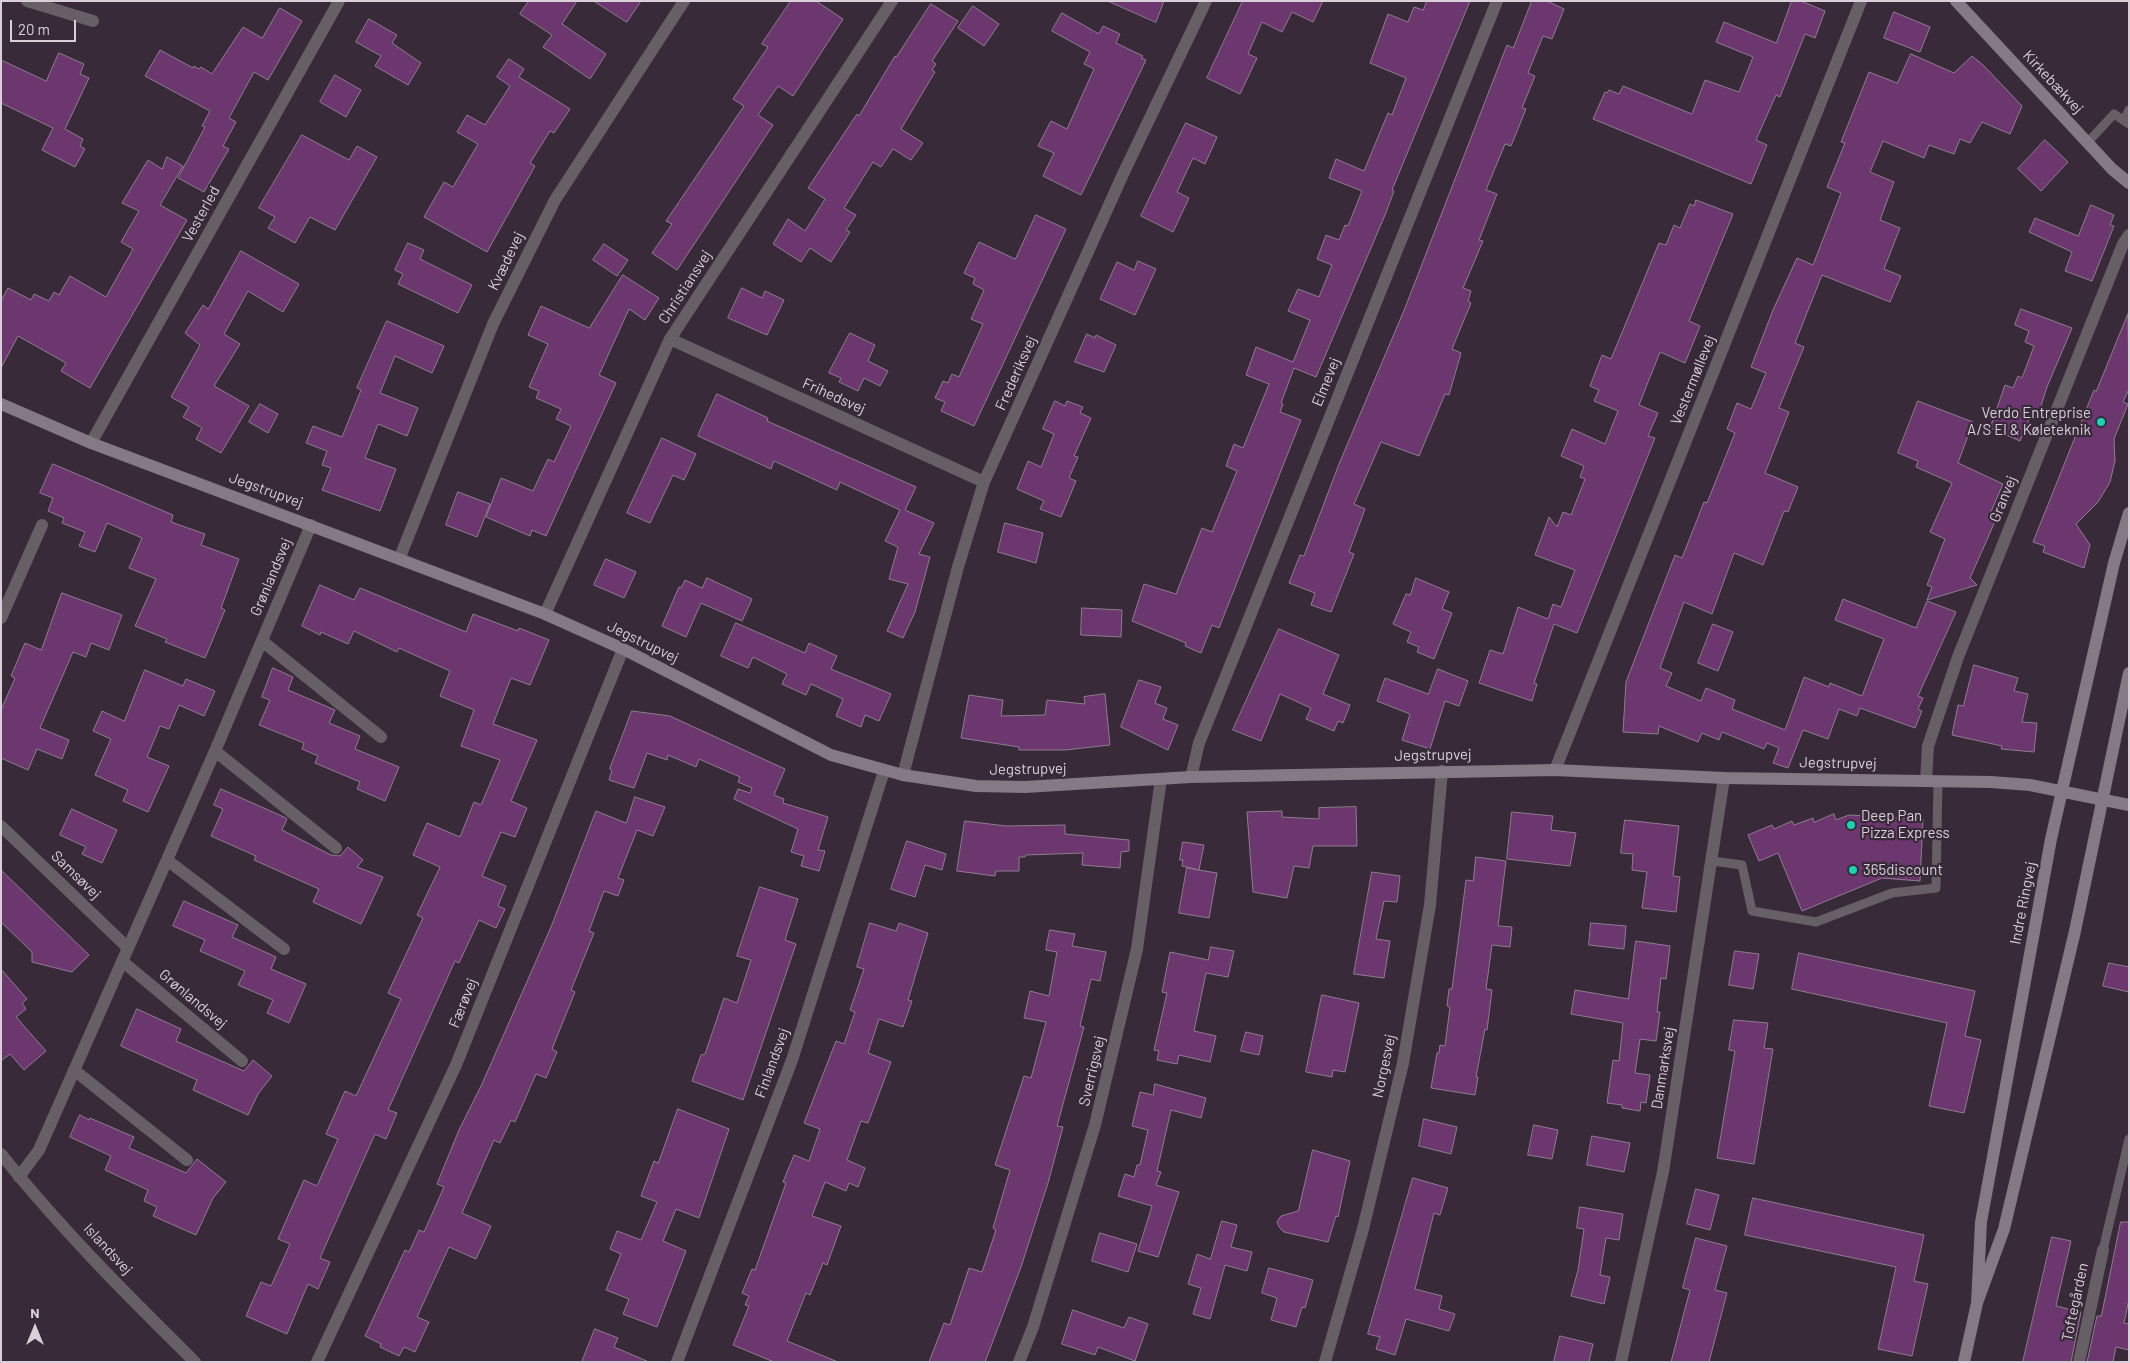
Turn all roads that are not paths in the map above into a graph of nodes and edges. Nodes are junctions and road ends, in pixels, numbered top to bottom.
1 (27, 1) edge
2 (340, 1) edge
3 (684, 1) edge
4 (892, 1) edge
5 (1206, 1) edge
6 (1497, 1) edge
7 (1861, 1) edge
8 (1956, 1) edge
9 (93, 21) dead end
10 (2129, 110) edge
11 (2126, 122) edge
12 (2088, 142) junction
13 (2129, 183) edge
14 (2129, 235) edge
15 (670, 339) junction
16 (1, 404) edge
17 (91, 443) junction
18 (984, 482) junction
19 (2129, 513) edge
20 (42, 525) dead end
21 (311, 525) junction
22 (400, 557) junction
23 (545, 614) junction
24 (1, 618) edge
25 (262, 641) junction
26 (623, 649) junction
27 (2129, 673) edge
28 (381, 738) dead end
29 (215, 751) junction
30 (1555, 770) junction
31 (884, 771) junction
32 (1442, 771) junction
33 (903, 775) junction
34 (1191, 777) junction
35 (1724, 778) junction
36 (1161, 779) junction
37 (1932, 781) junction
38 (2062, 792) junction
39 (2101, 800) junction
40 (2129, 806) edge
41 (1, 826) edge
42 (336, 848) dead end
43 (167, 860) junction
44 (1712, 861) junction
45 (128, 948) junction
46 (284, 949) dead end
47 (122, 961) junction
48 (242, 1061) dead end
49 (74, 1070) junction
50 (2129, 1139) edge
51 (1, 1154) edge
52 (187, 1160) dead end
53 (19, 1176) junction
54 (2103, 1250) joint
55 (1977, 1304) junction
56 (196, 1362) edge
57 (316, 1362) edge
58 (677, 1362) edge
59 (1019, 1362) edge
60 (1325, 1362) edge
61 (1621, 1362) edge
62 (1964, 1362) edge
63 (2079, 1362) edge

1 - 9 street
2 - 17 street, Vesterled
3 - 22 street, Kvædevej
4 - 15 street, Christiansvej
5 - 18 street, Frederiksvej
6 - 34 street, Elmevej
7 - 30 street, Vestermøllevej
8 - 12 street, Kirkebækvej
10 - 11 lane
11 - 12 lane
12 - 13 street, Kirkebækvej
14 - 37 street, Granvej
15 - 18 street, Frihedsvej
15 - 23 street, Christiansvej
16 - 17 street, Jegstrupvej
17 - 21 street, Jegstrupvej
18 - 33 street, Frederiksvej
19 - 38 street, Indre Ringvej
20 - 24 street
21 - 22 street, Jegstrupvej
21 - 25 street, Grønlandsvej
22 - 23 street, Jegstrupvej
23 - 26 street, Jegstrupvej
25 - 28 street, Grønlandsvej
25 - 29 street, Grønlandsvej
26 - 31 street, Jegstrupvej
26 - 57 street, Færøvej
27 - 39 street, Indre Ringvej
29 - 42 street
29 - 43 street, Grønlandsvej
30 - 32 street, Jegstrupvej
30 - 35 street, Jegstrupvej
31 - 33 street, Jegstrupvej
31 - 58 street, Finlandsvej
32 - 34 street, Jegstrupvej
32 - 60 street, Norgesvej
33 - 36 street, Jegstrupvej
34 - 36 street, Jegstrupvej
35 - 37 street, Jegstrupvej
35 - 44 street, Danmarksvej
36 - 59 street, Sverrigsvej
37 - 38 street, Jegstrupvej
37 - 44 lane
38 - 39 street, Jegstrupvej
38 - 55 street, Indre Ringvej
39 - 40 street, Jegstrupvej
39 - 55 street, Indre Ringvej
41 - 45 street, Samsøvej
43 - 45 street, Grønlandsvej
43 - 46 street
44 - 61 street, Danmarksvej
45 - 47 street, Grønlandsvej
47 - 48 street, Grønlandsvej
47 - 49 street, Grønlandsvej
49 - 52 street
49 - 53 street, Grønlandsvej
50 - 54 lane
51 - 53 street, Islandsvej
53 - 56 street, Islandsvej
54 - 63 street, Toftegården
55 - 62 street, Indre Ringvej

